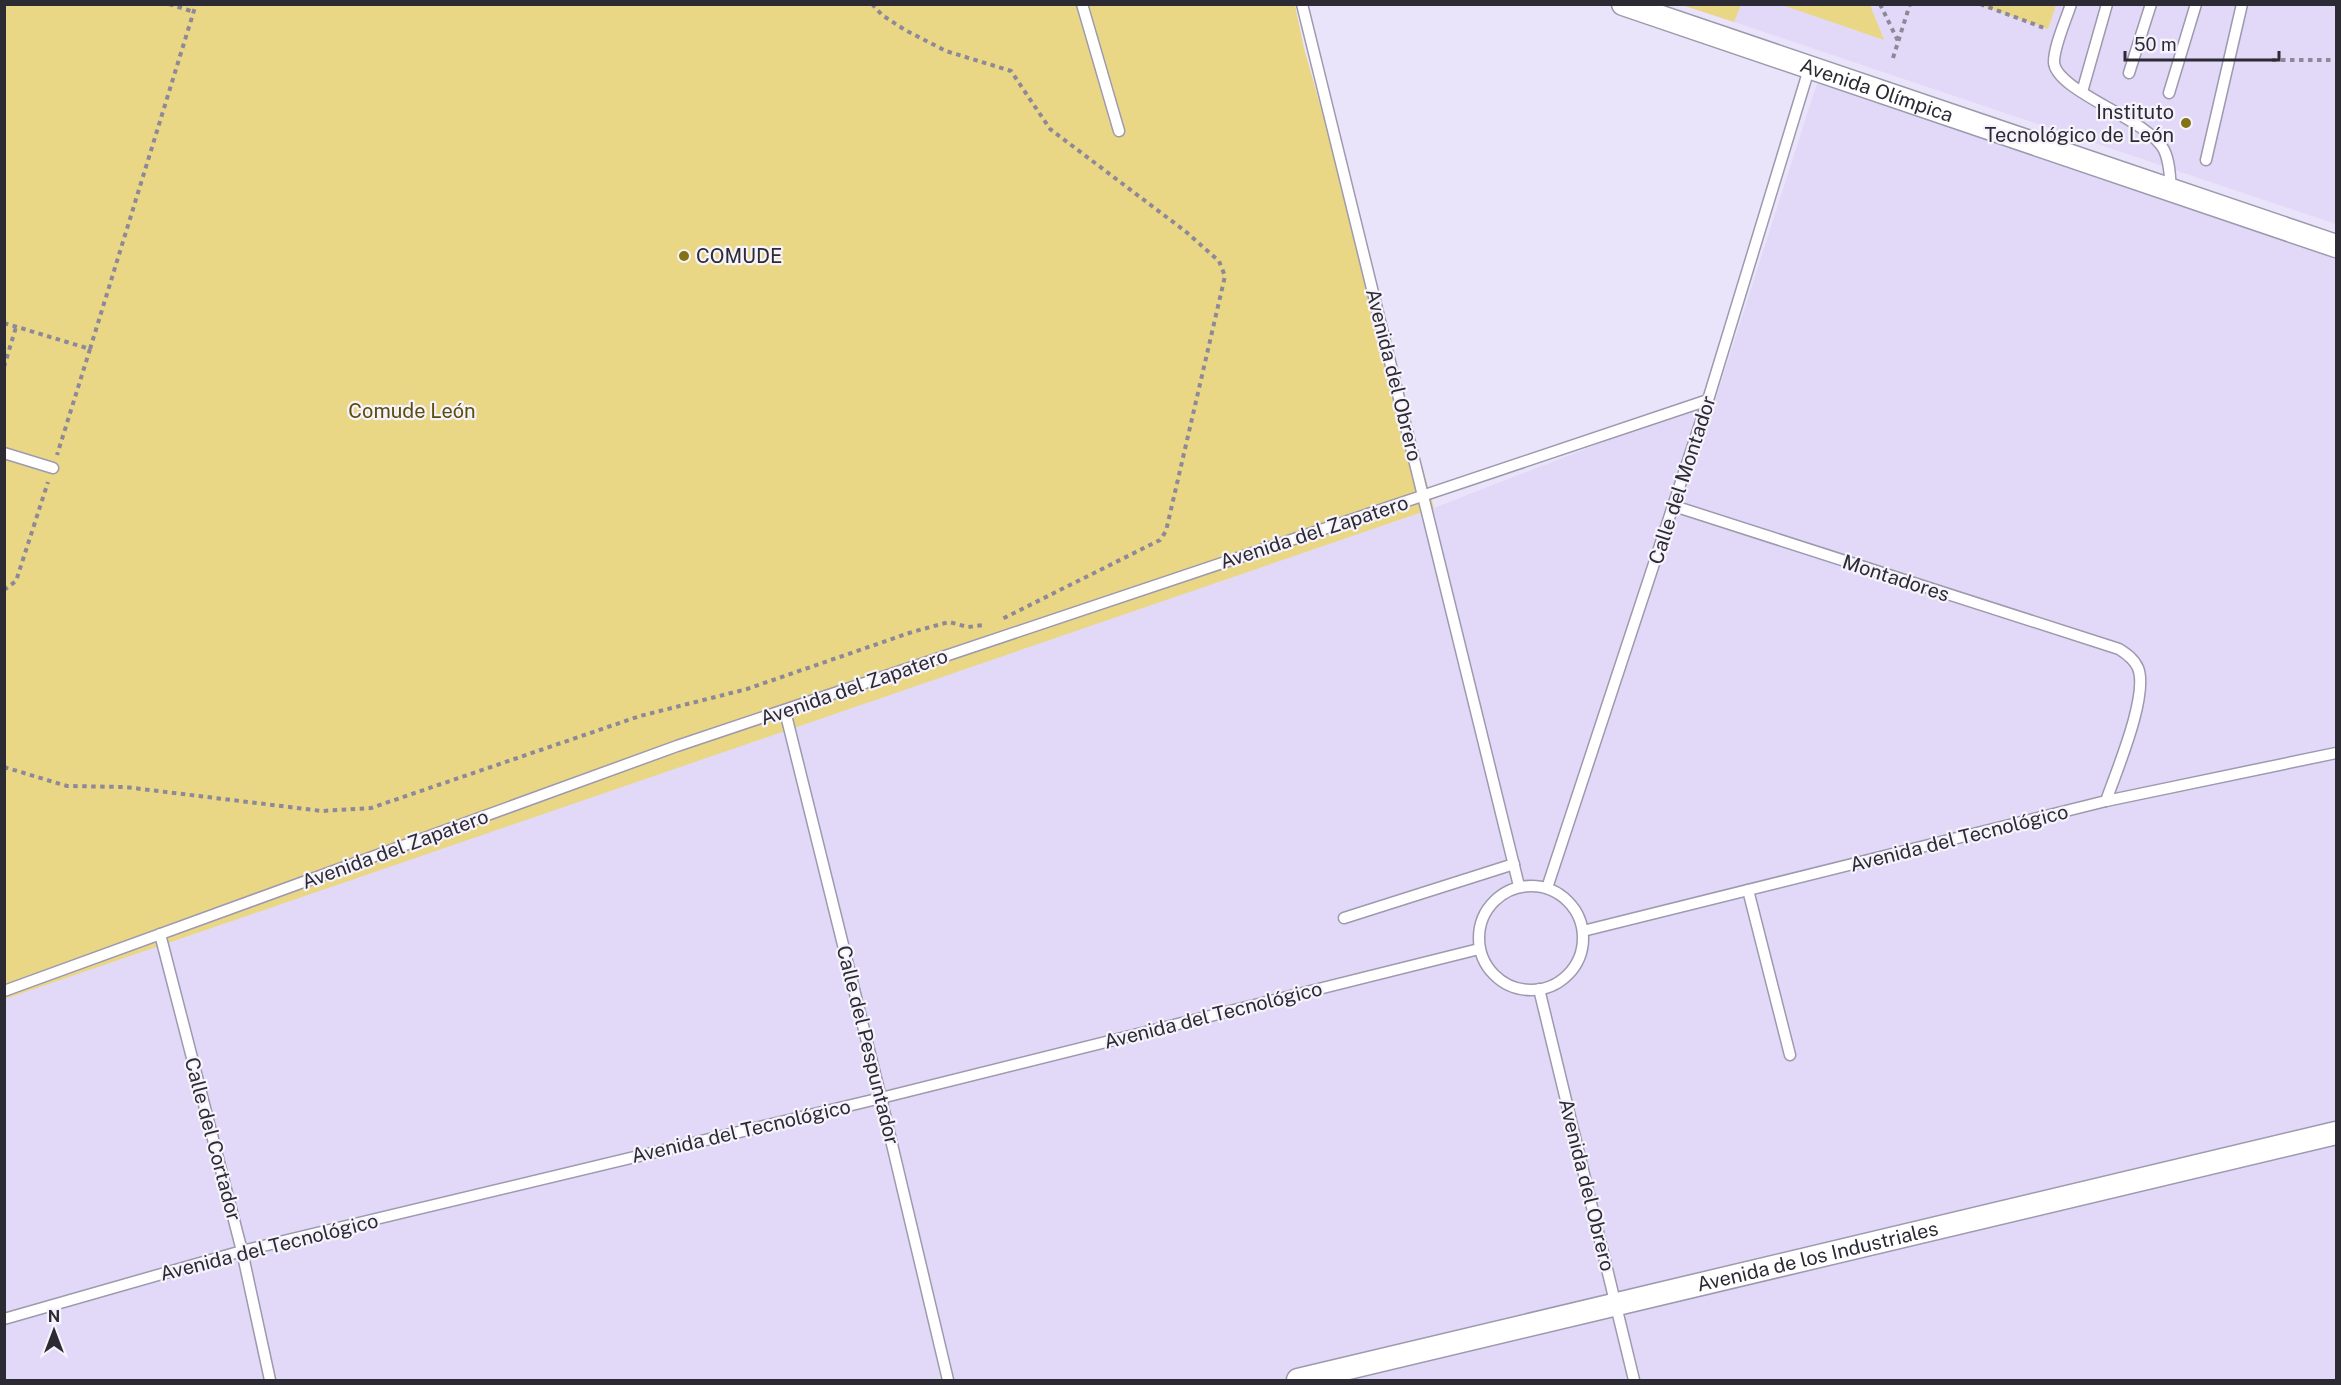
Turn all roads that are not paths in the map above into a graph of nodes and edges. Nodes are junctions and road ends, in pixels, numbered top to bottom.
1 (1082, 4) edge
2 (1302, 4) edge
3 (1623, 4) edge
4 (2071, 4) edge
5 (2107, 4) edge
6 (2151, 4) edge
7 (2196, 4) edge
8 (2242, 4) edge
9 (1809, 69) junction
10 (2129, 73) dead end
11 (2082, 92) junction
12 (2169, 93) dead end
13 (1119, 131) dead end
14 (2206, 160) dead end
15 (2171, 191) junction
16 (2337, 246) edge
17 (1708, 400) junction
18 (4, 453) edge
19 (53, 468) road end
20 (1423, 495) junction
21 (1674, 506) junction
22 (785, 711) junction
23 (2337, 753) edge
24 (2106, 801) junction
25 (1514, 864) junction
26 (1519, 886) junction
27 (1547, 888) junction
28 (1748, 890) junction
29 (1344, 918) dead end
30 (1583, 931) junction
31 (160, 934) junction
32 (1479, 949) junction
33 (1539, 989) junction
34 (4, 991) edge
35 (1790, 1055) dead end
36 (881, 1098) junction
37 (2337, 1133) edge
38 (242, 1251) junction
39 (1617, 1304) junction
40 (4, 1319) edge
41 (270, 1380) edge
42 (948, 1380) edge
43 (1298, 1380) edge
44 (1634, 1380) edge

1 - 13 lane
2 - 20 lane, Avenida del Obrero
3 - 9 street, Avenida Olímpica
4 - 11 lane
5 - 11 lane
6 - 10 lane
7 - 12 lane
8 - 14 lane
9 - 15 street, Avenida Olímpica
9 - 17 lane, Calle del Montador
11 - 15 lane
15 - 16 street, Avenida Olímpica
17 - 20 lane, Avenida del Zapatero
17 - 21 lane, Calle del Montador
18 - 19 lane
20 - 22 lane, Avenida del Zapatero
20 - 25 lane, Avenida del Obrero
21 - 24 lane, Montadores
21 - 27 lane, Calle del Montador
22 - 31 lane, Avenida del Zapatero
22 - 36 lane, Calle del Pespuntador
23 - 24 lane, Avenida del Tecnológico
24 - 28 lane, Avenida del Tecnológico
25 - 26 lane, Avenida del Obrero
25 - 29 lane
26 - 27 lane
26 - 32 lane
27 - 30 lane
28 - 30 lane, Avenida del Tecnológico
28 - 35 lane
30 - 33 lane
31 - 34 lane, Avenida del Zapatero
31 - 38 lane, Calle del Cortador
32 - 33 lane
32 - 36 lane, Avenida del Tecnológico
33 - 39 lane, Avenida del Obrero
36 - 38 lane, Avenida del Tecnológico
36 - 42 lane, Calle del Pespuntador
37 - 39 street, Avenida de los Industriales
38 - 40 lane, Avenida del Tecnológico
38 - 41 lane, Calle del Cortador
39 - 43 street, Avenida de los Industriales
39 - 44 lane, Avenida del Obrero

